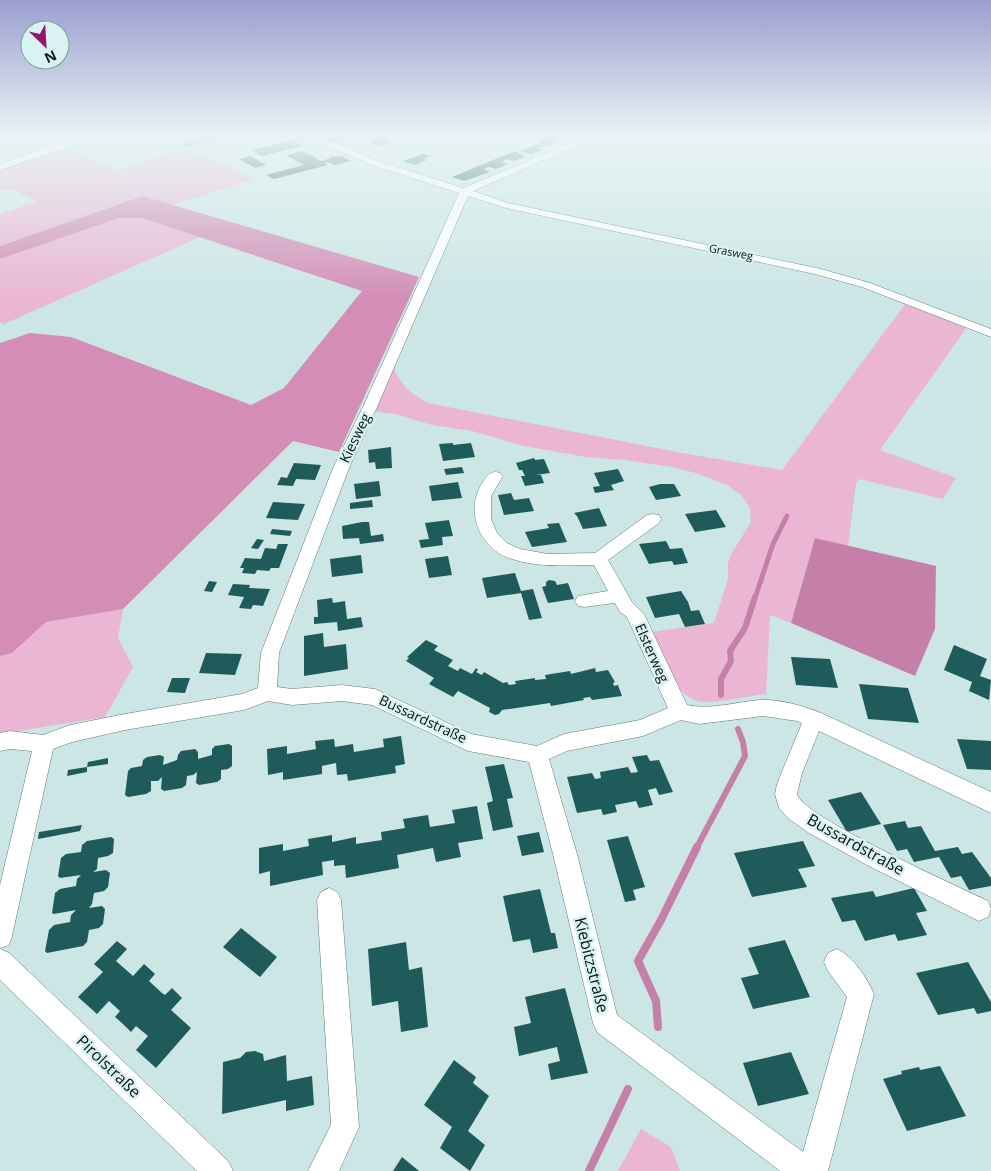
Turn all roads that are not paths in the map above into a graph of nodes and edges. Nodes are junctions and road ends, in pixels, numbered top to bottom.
1 (465, 191) joint
2 (991, 333) edge
3 (495, 476) dead end
4 (654, 519) dead end
5 (599, 559) junction
6 (621, 596) junction
7 (584, 602) dead end
8 (267, 693) junction
9 (680, 712) junction
10 (814, 719) junction
11 (0, 742) edge
12 (43, 744) junction
13 (538, 755) junction
14 (991, 803) edge
15 (329, 900) dead end
16 (979, 909) dead end
17 (0, 936) edge
18 (0, 962) edge
19 (836, 962) dead end
20 (218, 1171) edge
21 (323, 1171) edge
22 (804, 1171) edge
23 (814, 1171) edge

1 - 2 street, Grasweg
1 - 8 street, Kiesweg
3 - 5 street
4 - 5 street
5 - 6 street, Elsterweg
6 - 7 street
6 - 9 street, Elsterweg
8 - 12 street, Bussardstraße
8 - 13 street, Bussardstraße
9 - 10 street
9 - 13 street
10 - 14 street
10 - 16 street, Bussardstraße
11 - 12 street, Bussardstraße
12 - 17 street
13 - 22 street, Kiebitzstraße
15 - 21 street
18 - 20 street, Pirolstraße
19 - 23 street

